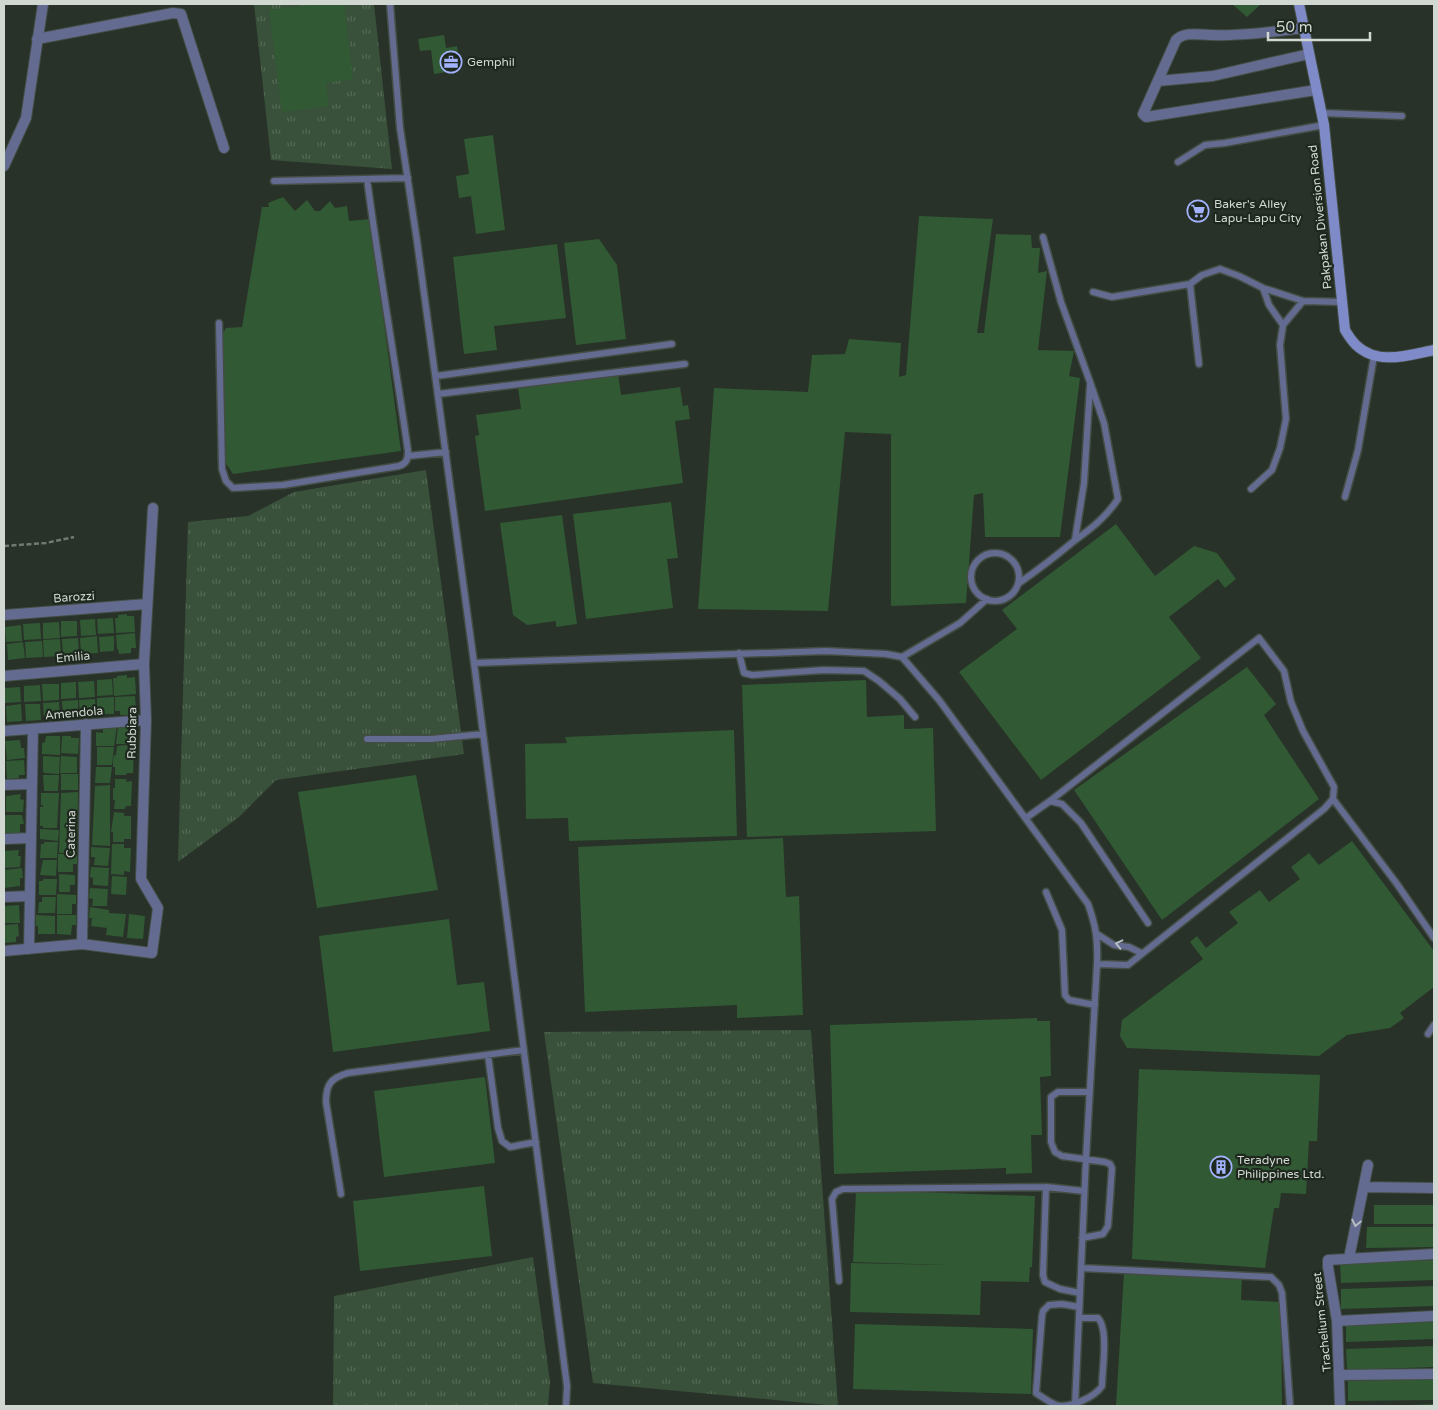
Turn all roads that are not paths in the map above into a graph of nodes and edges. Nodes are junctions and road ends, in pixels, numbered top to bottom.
1 (43, 4) edge
2 (390, 4) edge
3 (1298, 4) edge
4 (1303, 28) junction
5 (37, 39) junction
6 (1310, 54) junction
7 (1158, 81) junction
8 (1316, 90) junction
9 (1321, 113) junction
10 (1402, 116) dead end
11 (1324, 125) junction
12 (224, 148) dead end
13 (1178, 162) dead end
14 (4, 166) edge
15 (408, 178) junction
16 (366, 179) junction
17 (274, 182) dead end
18 (1043, 237) dead end
19 (1190, 284) junction
20 (1263, 288) junction
21 (1093, 292) dead end
22 (1303, 301) junction
23 (1341, 302) junction
24 (219, 323) dead end
25 (1283, 325) junction
26 (672, 344) dead end
27 (1434, 350) edge
28 (1374, 356) junction
29 (685, 364) dead end
30 (1199, 364) dead end
31 (436, 376) junction
32 (1090, 382) junction
33 (438, 394) junction
34 (446, 452) junction
35 (408, 456) junction
36 (1251, 489) dead end
37 (1345, 497) dead end
38 (153, 508) dead end
39 (1075, 540) junction
40 (1018, 583) junction
41 (987, 599) junction
42 (146, 604) junction
43 (4, 615) edge
44 (739, 653) junction
45 (902, 657) junction
46 (474, 663) junction
47 (144, 664) junction
48 (4, 676) edge
49 (916, 717) dead end
50 (146, 720) junction
51 (86, 724) junction
52 (33, 729) junction
53 (4, 731) edge
54 (483, 734) junction
55 (367, 739) dead end
56 (32, 784) junction
57 (4, 785) edge
58 (1333, 799) junction
59 (1050, 801) junction
60 (1026, 818) junction
61 (31, 838) junction
62 (4, 839) edge
63 (1046, 892) dead end
64 (30, 896) junction
65 (4, 897) edge
66 (1148, 923) dead end
67 (1097, 934) junction
68 (1434, 938) edge
69 (82, 944) junction
70 (29, 948) junction
71 (4, 951) edge
72 (1141, 953) junction
73 (1098, 964) junction
74 (1095, 1005) junction
75 (1434, 1025) edge
76 (1428, 1034) dead end
77 (524, 1050) junction
78 (488, 1055) junction
79 (1089, 1092) junction
80 (536, 1142) junction
81 (1086, 1158) junction
82 (1368, 1165) dead end
83 (1046, 1187) junction
84 (1364, 1187) junction
85 (1434, 1188) edge
86 (1084, 1191) junction
87 (342, 1194) dead end
88 (1082, 1238) junction
89 (1434, 1254) edge
90 (1348, 1258) junction
91 (1081, 1268) junction
92 (839, 1281) dead end
93 (1080, 1293) junction
94 (1079, 1307) junction
95 (1434, 1316) edge
96 (1079, 1318) junction
97 (1337, 1321) junction
98 (1340, 1374) junction
99 (1434, 1374) edge
100 (1075, 1405) edge
101 (566, 1406) edge
102 (1290, 1406) edge
103 (1340, 1406) edge

1 - 5 street
2 - 15 lane
3 - 4 street, Pakpakan Diversion Road
4 - 6 street, Pakpakan Diversion Road
4 - 7 street
5 - 12 street
5 - 14 street
6 - 7 street
6 - 8 street, Pakpakan Diversion Road
7 - 8 street
8 - 9 street, Pakpakan Diversion Road
9 - 10 lane
9 - 11 street, Pakpakan Diversion Road
11 - 13 lane
11 - 23 street, Pakpakan Diversion Road
15 - 16 lane
15 - 31 lane
16 - 17 lane
16 - 35 lane
18 - 32 lane
19 - 20 lane
19 - 21 lane
19 - 30 lane
20 - 22 lane
20 - 25 lane
22 - 23 lane
22 - 25 lane
23 - 28 street, Pakpakan Diversion Road
24 - 35 lane
25 - 36 lane
26 - 31 lane
27 - 28 street
28 - 37 lane
29 - 33 lane
31 - 33 lane
32 - 39 lane
32 - 39 lane
33 - 34 lane
34 - 35 lane
34 - 46 lane
38 - 42 street, Rubbiara
39 - 40 lane
40 - 41 lane
40 - 41 lane
41 - 45 lane
42 - 43 street, Barozzi
42 - 47 street, Rubbiara
44 - 45 lane
44 - 46 lane
44 - 49 lane
45 - 60 lane
46 - 54 lane
47 - 48 street, Emilia
47 - 50 street, Rubbiara
50 - 51 street, Amendola
50 - 69 street, Rubbiara
51 - 52 street, Amendola
51 - 69 street, Caterina
52 - 53 street, Amendola
52 - 56 street
54 - 55 lane
54 - 77 lane
56 - 57 street
56 - 61 street
58 - 59 lane
58 - 68 lane
58 - 72 lane
59 - 60 lane
59 - 66 lane
60 - 67 lane
61 - 62 street
61 - 64 street
63 - 74 lane
64 - 65 street
64 - 70 street
72 -> 67 lane
67 - 73 lane
69 - 70 street
70 - 71 street
72 - 73 lane
73 - 74 lane
74 - 79 lane
75 - 76 lane
77 - 78 lane
77 - 80 lane
78 - 80 lane
78 - 87 lane
79 - 81 lane
79 - 81 lane
80 - 101 lane
81 - 86 lane
81 - 88 lane
82 - 84 street
83 - 86 lane
83 - 92 lane
83 - 93 lane
84 - 85 street
84 -> 90 street
86 - 88 lane
88 - 91 lane
89 - 90 street
90 - 97 street, Trachelium Street
91 - 93 lane
91 - 102 lane
93 - 94 lane
94 - 96 lane
94 - 100 lane
95 - 97 street
96 - 100 lane
96 - 100 lane
97 - 98 street, Trachelium Street
98 - 99 street
98 - 103 street, Trachelium Street

